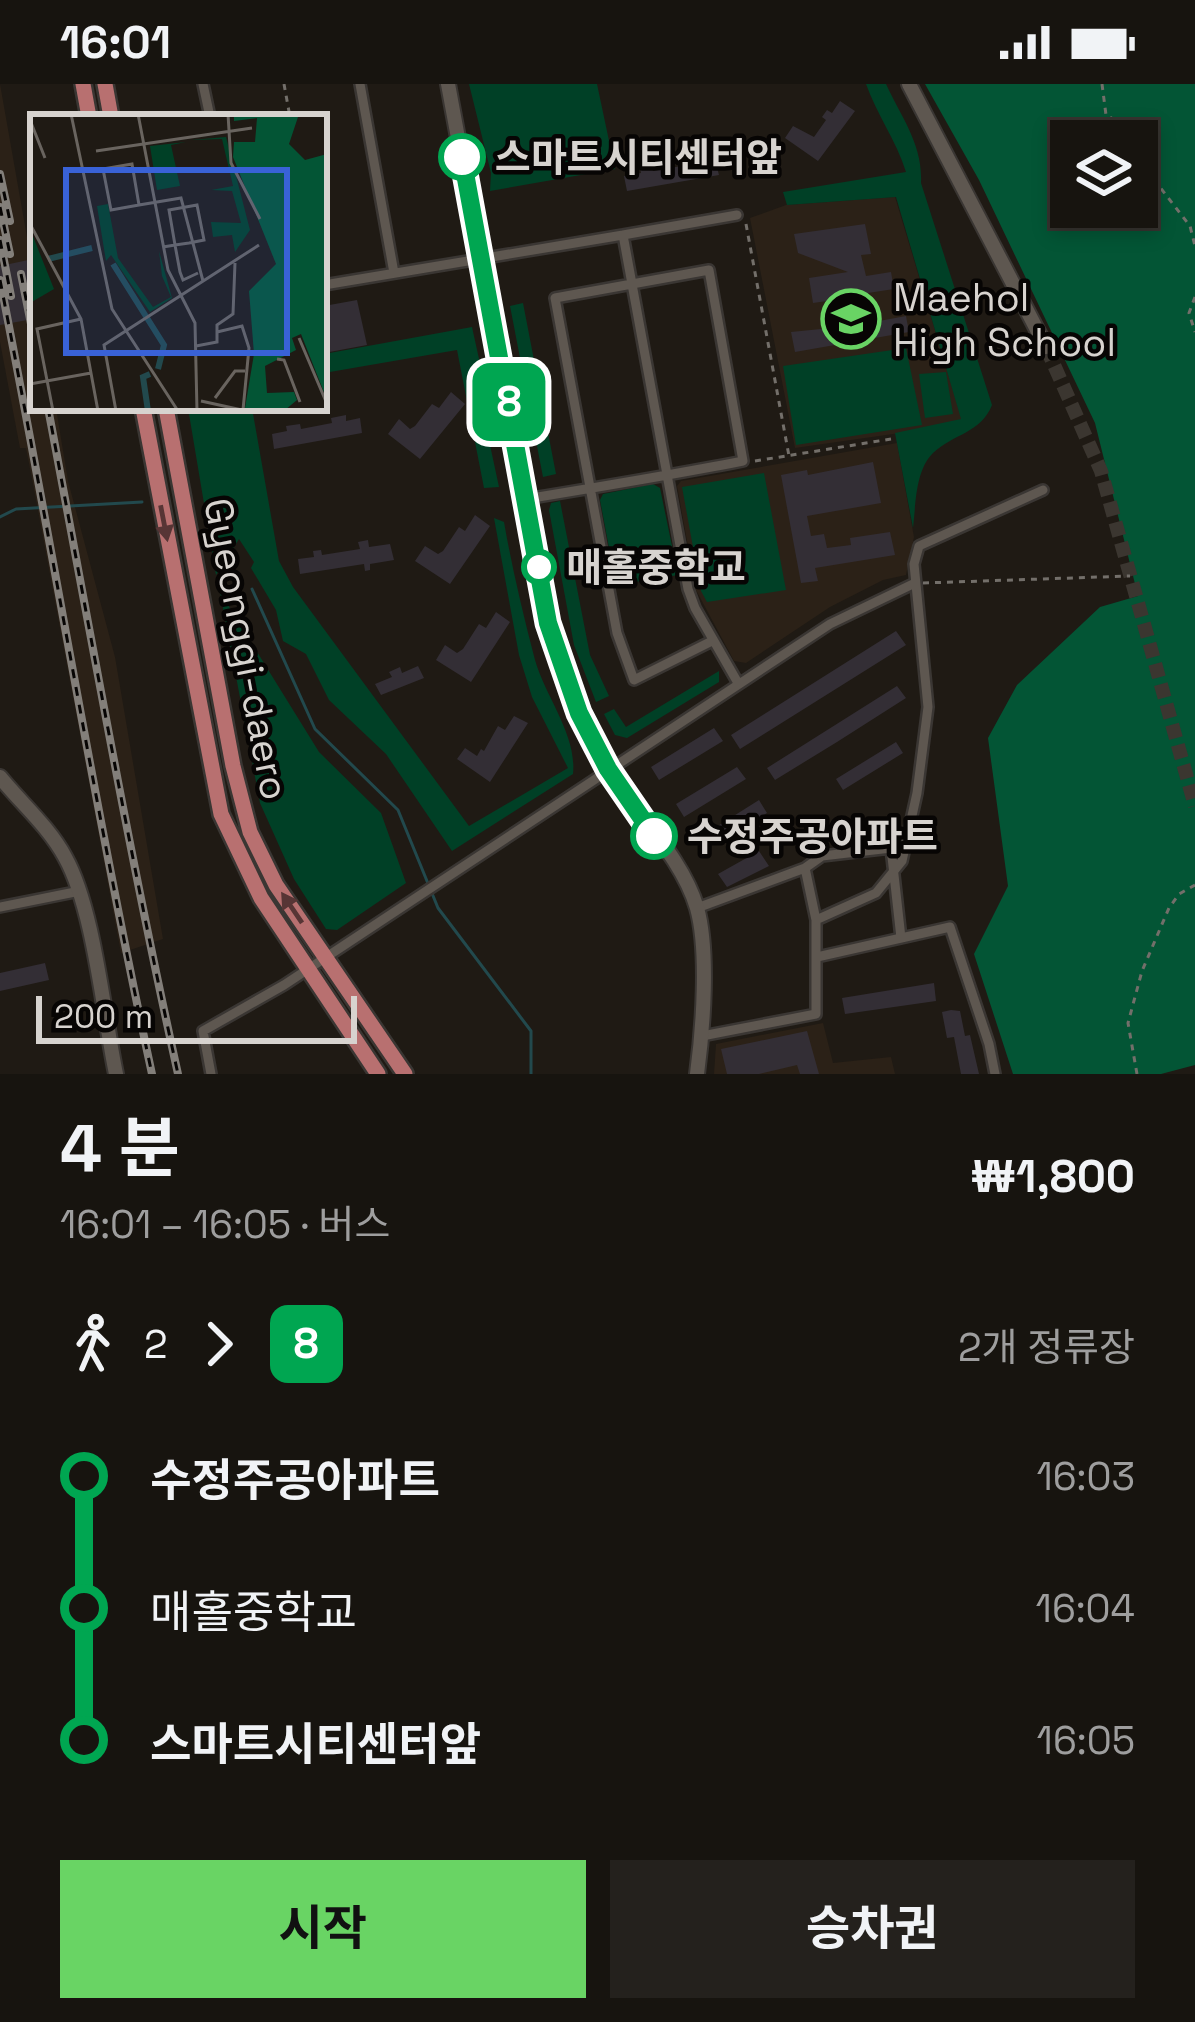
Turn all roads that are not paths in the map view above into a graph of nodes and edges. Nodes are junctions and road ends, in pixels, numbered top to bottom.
1 (82, 84) edge
2 (105, 84) edge
3 (203, 84) edge
4 (360, 84) edge
5 (448, 84) edge
6 (908, 84) edge
7 (88, 114) edge
8 (110, 114) edge
9 (208, 114) edge
10 (741, 219) road end
11 (623, 235) junction
12 (482, 258) junction
13 (394, 273) junction
14 (327, 284) edge
15 (632, 284) junction
16 (1046, 347) tunnel mouth
17 (143, 411) edge
18 (167, 411) edge
19 (666, 476) junction
20 (590, 488) junction
21 (1043, 490) dead end
22 (526, 499) junction
23 (915, 583) junction
24 (712, 641) junction
25 (738, 683) junction
26 (608, 769) junction
27 (0, 778) edge
28 (805, 868) junction
29 (894, 875) junction
30 (80, 891) junction
31 (0, 907) edge
32 (697, 908) junction
33 (816, 920) junction
34 (901, 938) junction
35 (324, 956) junction
36 (817, 957) junction
37 (307, 968) junction
38 (702, 1036) junction
39 (116, 1074) edge
40 (211, 1074) edge
41 (378, 1074) edge
42 (405, 1074) edge
43 (697, 1074) edge
44 (995, 1074) edge

1 - 7 main road
2 - 8 main road
3 - 9 street
4 - 13 street
5 - 12 street
6 - 16 street
10 - 11 street
11 - 12 street
11 - 15 street
12 - 13 street
12 - 22 street
13 - 14 street
15 - 19 street
15 - 19 street
15 - 20 street
17 -> 37 main road, Gyeonggi-daero
35 -> 18 main road, Gyeonggi-daero
19 - 20 street
19 - 24 street
20 - 22 street
20 - 24 street
21 - 23 street
22 - 26 street
23 - 25 street
23 - 29 street
24 - 25 street
25 - 26 street
26 - 32 street
26 - 35 street
27 - 30 street
28 - 29 street
28 - 32 street
28 - 33 street
29 - 33 street
29 - 34 street
30 - 31 street
30 - 39 street
32 - 38 street
33 - 36 street
34 - 36 street
34 - 44 street
35 - 37 street
35 - 42 main road, Gyeonggi-daero
36 - 38 street
37 - 40 street
37 - 41 main road, Gyeonggi-daero
38 - 43 street

